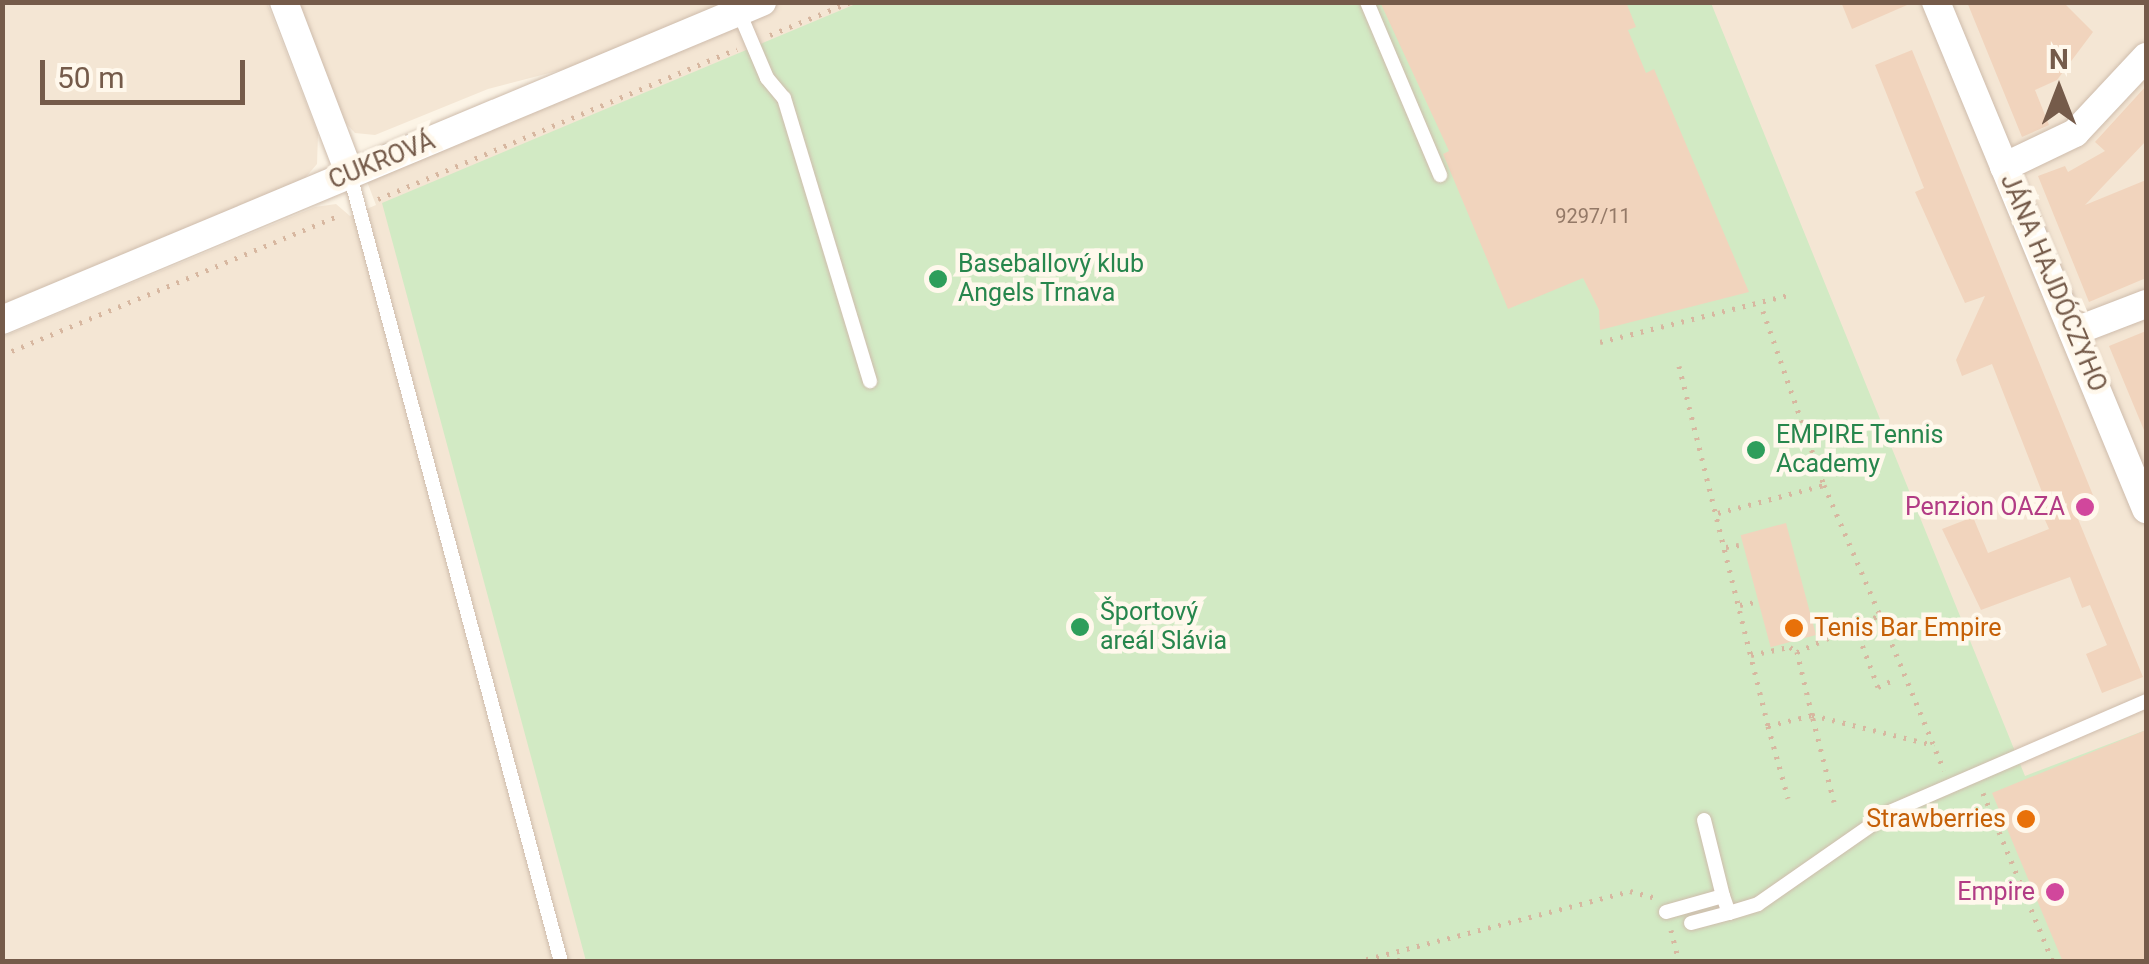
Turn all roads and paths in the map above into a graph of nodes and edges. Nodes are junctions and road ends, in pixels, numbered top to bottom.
1 (284, 2) edge
2 (850, 2) edge
3 (1367, 2) edge
4 (1936, 2) edge
5 (750, 7) edge
6 (752, 42) junction
7 (2146, 57) edge
8 (2004, 166) junction
9 (350, 175) junction
10 (1440, 175) dead end
11 (362, 206) junction
12 (1794, 294) dead end
13 (2146, 304) edge
14 (1763, 311) dead end
15 (2, 320) edge
16 (2073, 332) junction
17 (1600, 342) dead end
18 (2, 355) edge
19 (1680, 366) dead end
20 (870, 381) dead end
21 (1824, 485) junction
22 (2146, 509) edge
23 (1718, 513) junction
24 (1739, 544) dead end
25 (1726, 547) junction
26 (1755, 602) dead end
27 (1740, 605) junction
28 (1880, 615) junction
29 (1855, 626) junction
30 (1796, 652) junction
31 (1751, 655) junction
32 (1895, 678) dead end
33 (2146, 702) edge
34 (1812, 716) junction
35 (1768, 726) junction
36 (1934, 745) junction
37 (1951, 787) junction
38 (1982, 790) dead end
39 (1788, 798) dead end
40 (1834, 802) dead end
41 (1704, 820) dead end
42 (1723, 896) junction
43 (1666, 912) junction
44 (1729, 914) junction
45 (1690, 923) dead end
46 (562, 962) edge
47 (1356, 962) edge
48 (1679, 962) edge
49 (2053, 962) edge

1 - 9 street
2 - 6 path
3 - 10 lane
4 - 8 street, JÁNA HAJDÓCZYHO
5 - 6 lane
5 - 9 street, CUKROVÁ
6 - 11 path
6 - 20 lane
7 - 8 street
8 - 16 street, JÁNA HAJDÓCZYHO
9 - 11 lane
9 - 15 street, CUKROVÁ
11 - 18 path
11 - 46 lane
12 - 17 path
13 - 16 street
14 - 21 path
16 - 22 street, JÁNA HAJDÓCZYHO
19 - 23 path
21 - 23 path
21 - 28 path
23 - 25 path
24 - 25 path
25 - 27 path
26 - 27 path
27 - 31 path
28 - 29 path
28 - 36 path
29 - 30 path
29 - 32 path
30 - 31 path
30 - 34 path
31 - 35 path
33 - 37 lane
34 - 35 path
34 - 36 path
34 - 40 path
35 - 39 path
36 - 37 path
37 - 44 lane
38 - 49 path
41 - 42 lane
42 - 43 lane
42 - 44 lane
43 - 47 path
43 - 48 path
44 - 45 lane

